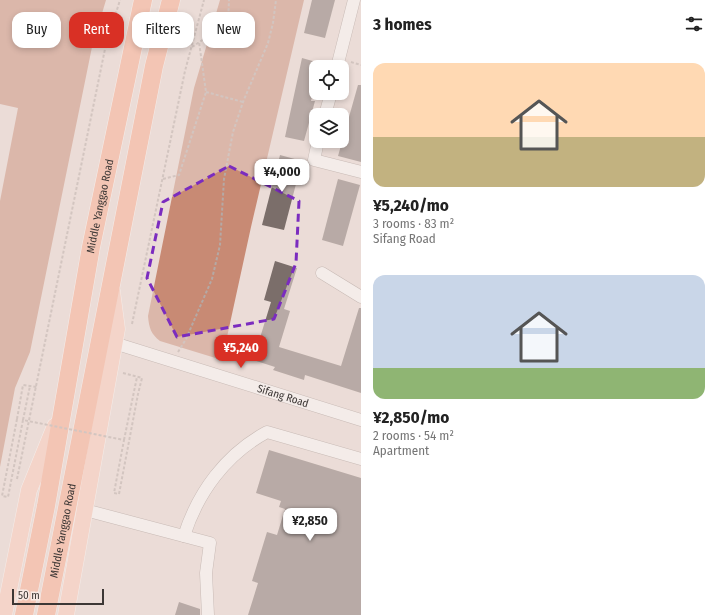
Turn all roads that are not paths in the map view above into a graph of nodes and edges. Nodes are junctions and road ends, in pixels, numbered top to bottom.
1 (143, 0) edge
2 (171, 0) edge
3 (354, 0) edge
4 (339, 60) edge
5 (317, 148) edge
6 (361, 172) edge
7 (322, 272) dead end
8 (110, 282) junction
9 (361, 297) edge
10 (121, 344) junction
11 (61, 413) junction
12 (361, 420) edge
13 (361, 459) edge
14 (85, 510) junction
15 (184, 536) junction
16 (3, 612) edge
17 (24, 615) edge
18 (46, 615) edge
19 (66, 615) edge
20 (208, 615) edge

1 - 11 highway, Middle Yanggao Road
2 - 8 highway, Middle Yanggao Road
3 - 4 street
5 - 6 street
7 - 9 street
8 - 10 main road, Middle Yanggao Road
8 - 18 highway, Middle Yanggao Road
10 - 12 street, Sifang Road
10 - 14 main road, Middle Yanggao Road
11 - 16 main road, Middle Yanggao Road
11 - 17 highway, Middle Yanggao Road
13 - 15 street
14 - 15 street
14 - 19 main road, Middle Yanggao Road
15 - 20 street

